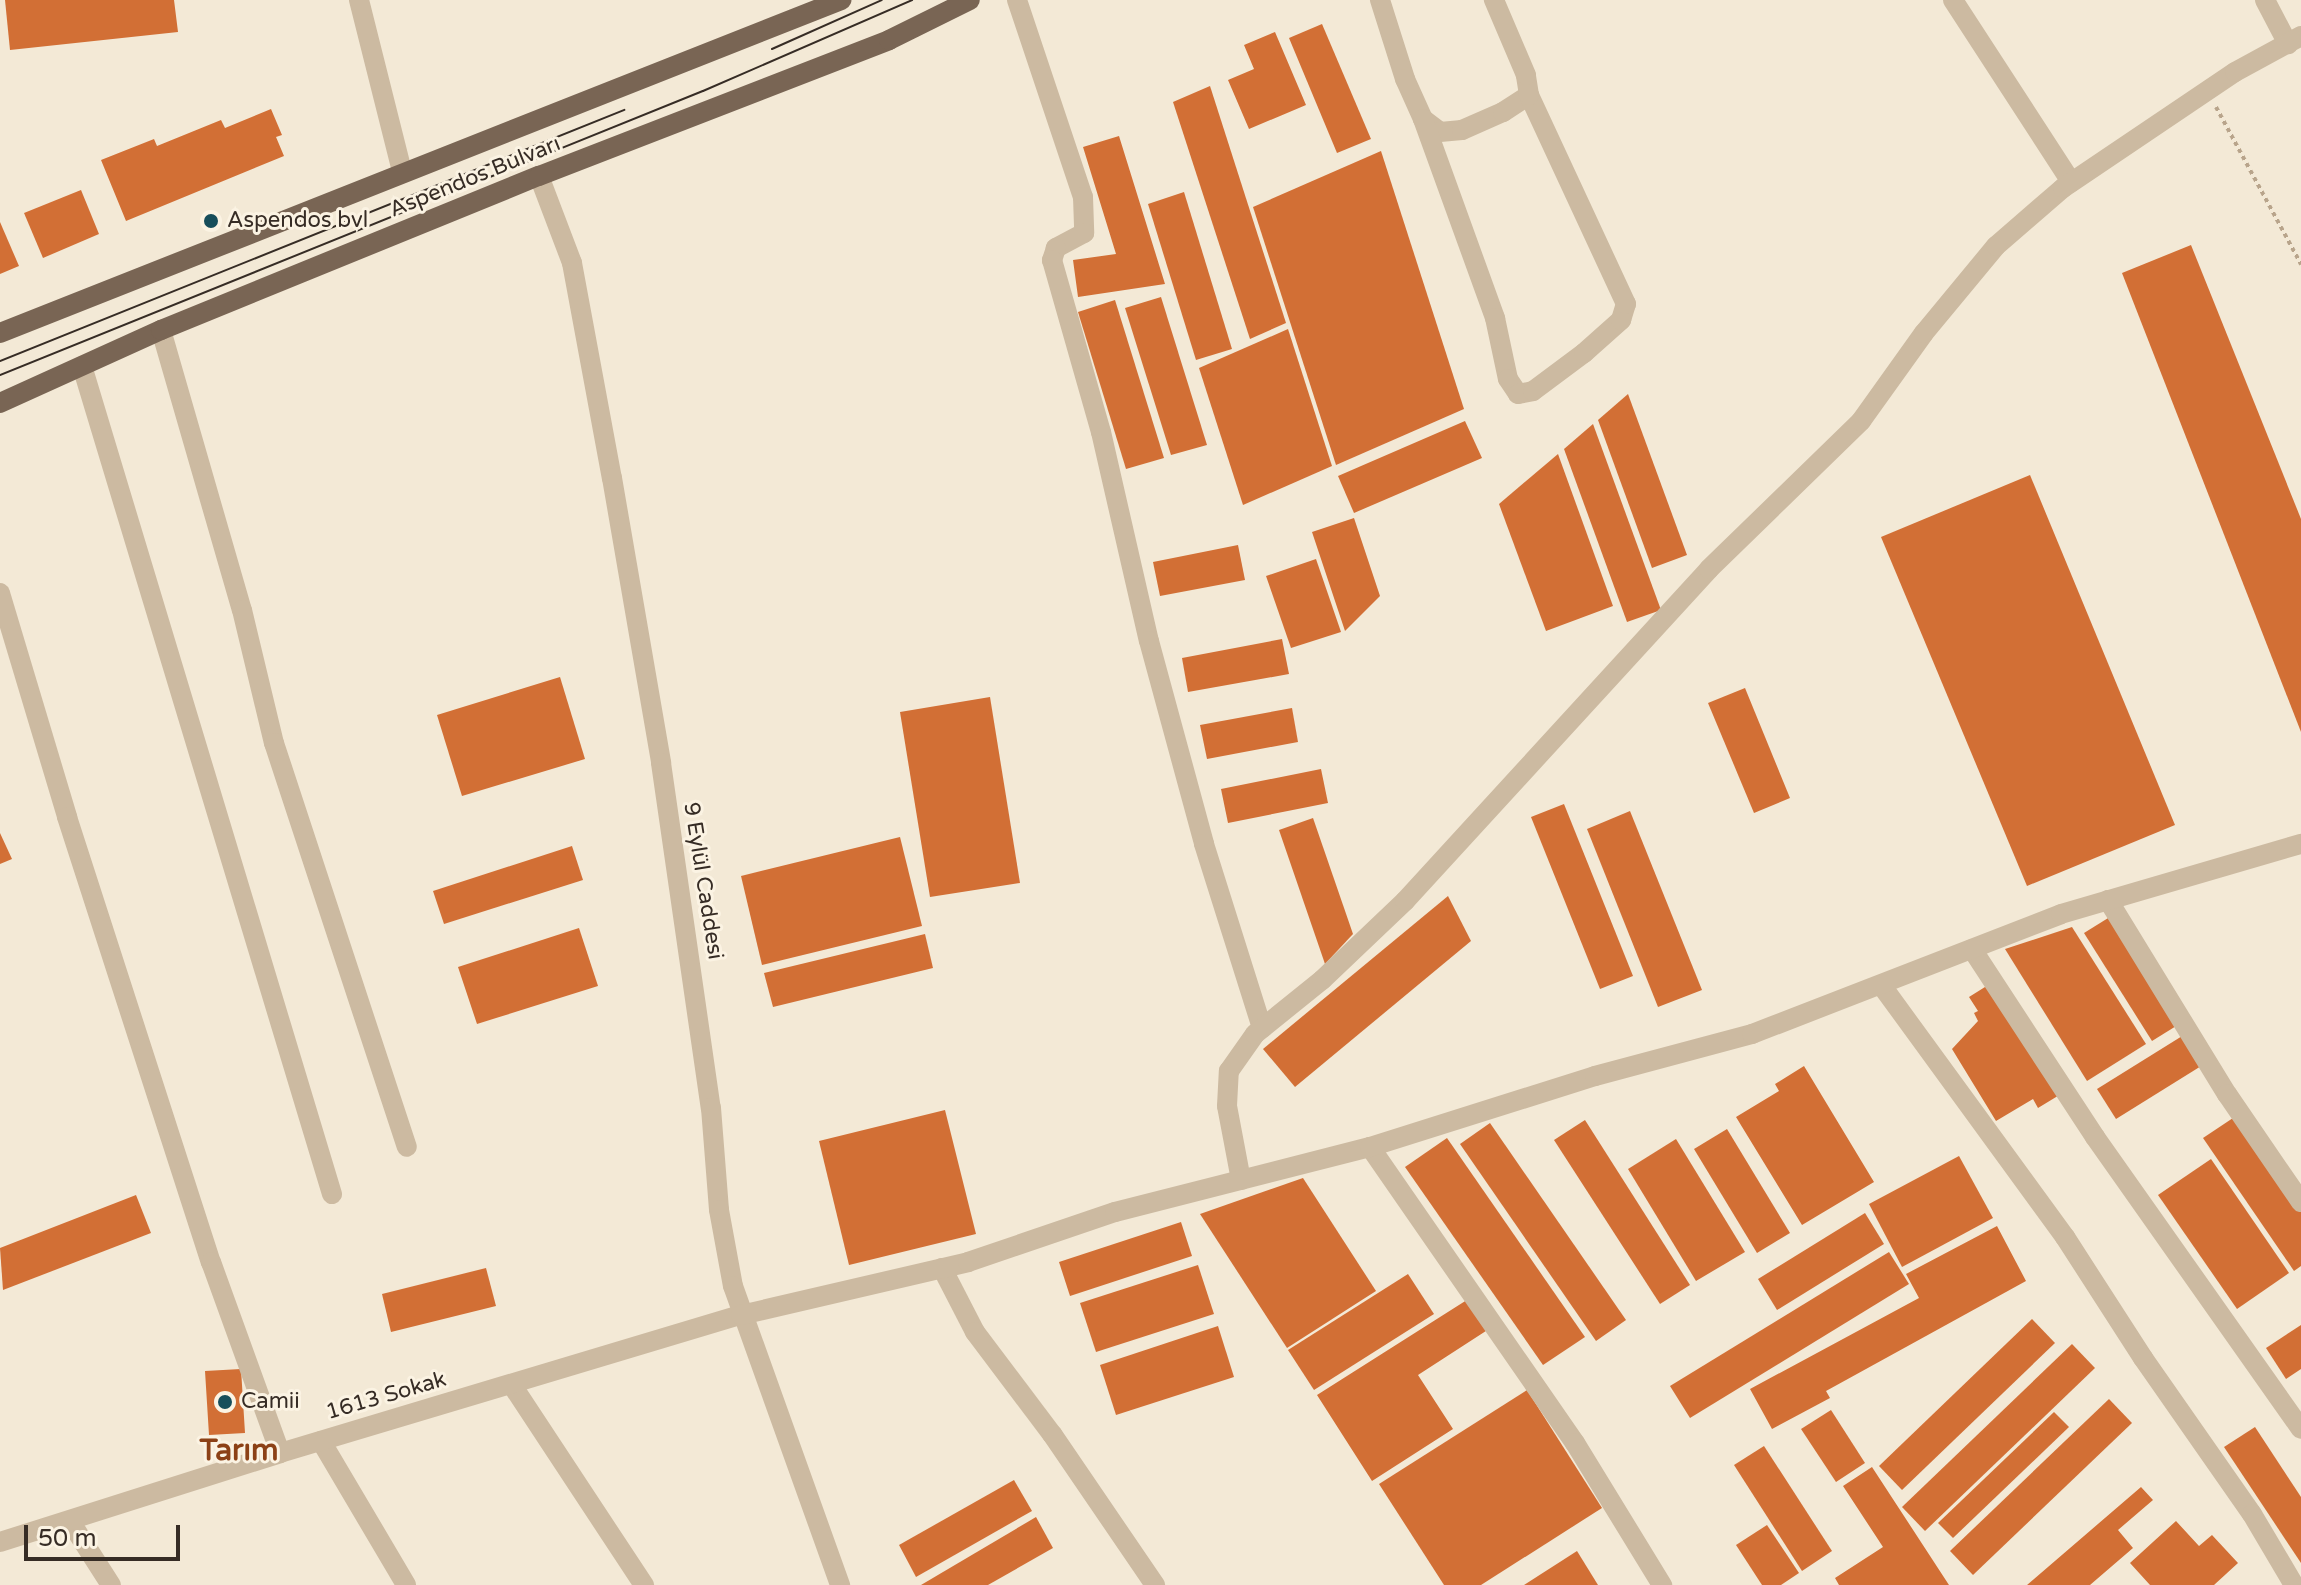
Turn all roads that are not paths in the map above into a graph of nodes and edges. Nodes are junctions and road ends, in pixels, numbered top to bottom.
1 (359, 0) edge
2 (841, 0) edge
3 (970, 0) edge
4 (1017, 0) edge
5 (1380, 0) edge
6 (1494, 0) edge
7 (1953, 0) edge
8 (2265, 0) edge
9 (2294, 40) edge
10 (1529, 95) junction
11 (1423, 119) junction
12 (402, 171) junction
13 (539, 176) junction
14 (2071, 182) junction
15 (161, 330) junction
16 (0, 333) edge
17 (82, 366) junction
18 (0, 403) edge
19 (0, 593) edge
20 (2301, 844) edge
21 (2108, 900) junction
22 (1972, 949) junction
23 (1882, 986) junction
24 (1262, 1028) junction
25 (407, 1147) dead end
26 (1370, 1147) junction
27 (1241, 1180) junction
28 (332, 1194) dead end
29 (2301, 1202) edge
30 (942, 1268) junction
31 (741, 1315) junction
32 (512, 1385) junction
33 (2301, 1429) edge
34 (321, 1441) junction
35 (280, 1453) junction
36 (70, 1521) junction
37 (0, 1542) edge
38 (111, 1585) edge
39 (406, 1585) edge
40 (644, 1585) edge
41 (840, 1585) edge
42 (1155, 1585) edge
43 (1662, 1585) edge
44 (2294, 1585) edge

1 - 12 street
2 - 12 main road, Aspendos Bulvarı
3 - 13 main road, Aspendos Bulvarı
4 - 24 street
5 - 11 street
6 - 10 street
7 - 14 street
8 - 9 street
9 - 14 street
10 - 11 street
10 - 11 street
12 - 16 main road, Aspendos Bulvarı
13 - 15 main road, Aspendos Bulvarı
13 - 31 street, 9 Eylül Caddesi
14 - 24 street
15 - 17 main road, Aspendos Bulvarı
15 - 25 street
17 - 18 main road, Aspendos Bulvarı
17 - 28 street
19 - 35 street
20 - 21 street, 1613 Sokak
21 - 22 street, 1613 Sokak
21 - 29 street
22 - 23 street, 1613 Sokak
22 - 33 street
23 - 26 street, 1613 Sokak
23 - 44 street
24 - 27 street
26 - 27 street, 1613 Sokak
26 - 43 street
27 - 30 street, 1613 Sokak
30 - 31 street, 1613 Sokak
30 - 42 street
31 - 32 street, 1613 Sokak
31 - 41 street, 9 Eylül Caddesi
32 - 34 street, 1613 Sokak
32 - 40 street
34 - 35 street, 1613 Sokak
34 - 39 street
35 - 36 street, 1613 Sokak
36 - 37 street, 1613 Sokak
36 - 38 street

